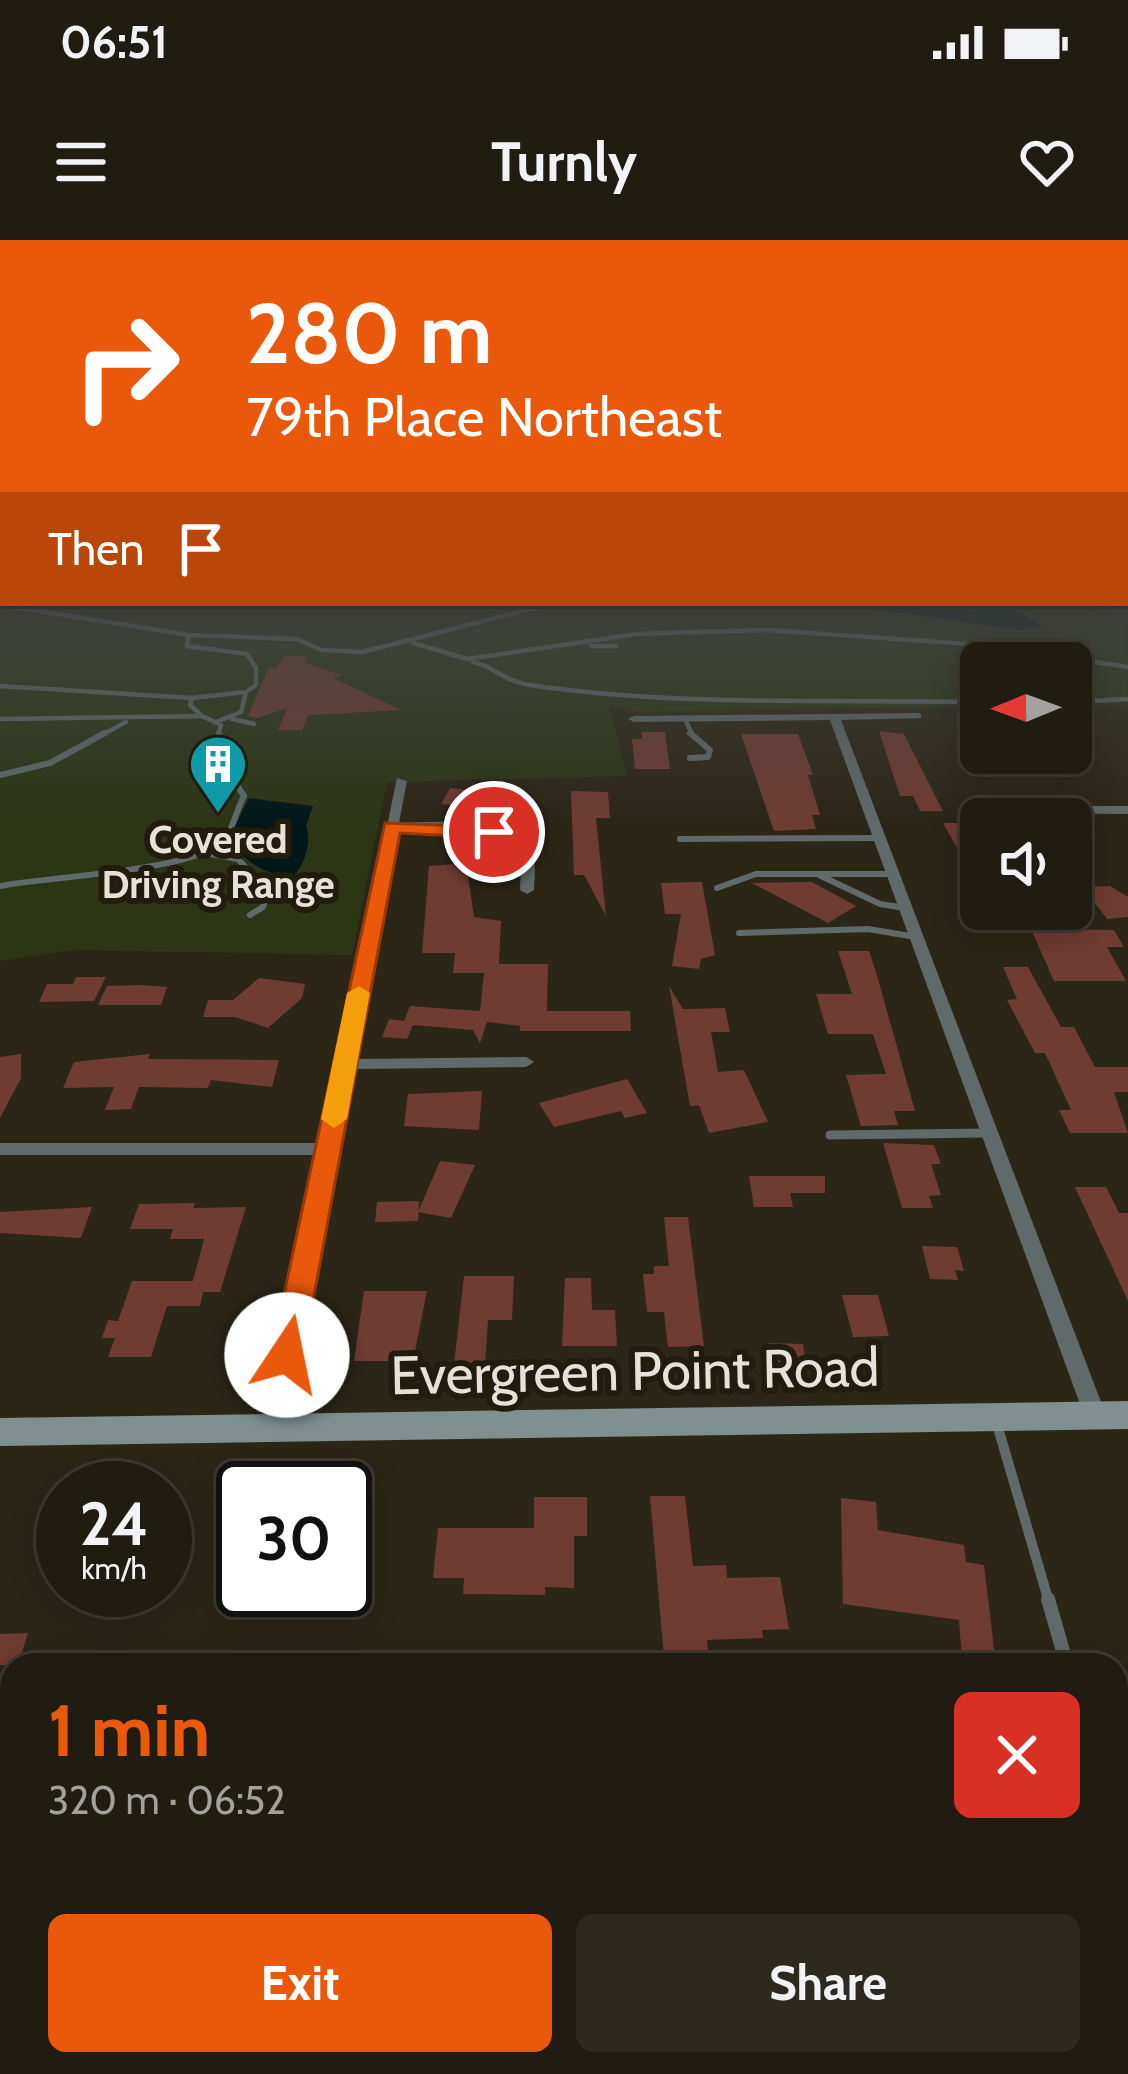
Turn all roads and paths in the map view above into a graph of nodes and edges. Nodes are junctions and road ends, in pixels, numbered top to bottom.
1 (216, 652) edge
2 (437, 652) edge
3 (520, 652) edge
4 (1021, 652) edge
5 (455, 658) junction
6 (1128, 667) edge
7 (0, 686) edge
8 (246, 692) junction
9 (192, 698) junction
10 (1128, 699) edge
11 (960, 701) edge
12 (1092, 702) edge
13 (202, 716) junction
14 (917, 716) dead end
15 (834, 717) junction
16 (135, 718) junction
17 (0, 719) edge
18 (232, 719) junction
19 (634, 719) dead end
20 (685, 719) junction
21 (214, 722) junction
22 (254, 724) dead end
23 (691, 758) dead end
24 (0, 775) edge
25 (401, 781) dead end
26 (1092, 810) edge
27 (1128, 810) edge
28 (392, 827) junction
29 (680, 838) dead end
30 (878, 838) junction
31 (226, 839) junction
32 (205, 853) junction
33 (238, 860) junction
34 (816, 873) junction
35 (892, 874) junction
36 (0, 886) edge
37 (717, 888) dead end
38 (527, 890) dead end
39 (905, 908) junction
40 (250, 915) dead end
41 (740, 932) dead end
42 (916, 937) junction
43 (526, 1061) dead end
44 (345, 1064) junction
45 (989, 1133) junction
46 (830, 1135) dead end
47 (0, 1149) edge
48 (328, 1149) junction
49 (1111, 1415) edge
50 (995, 1416) junction
51 (274, 1429) junction
52 (0, 1432) edge
53 (1064, 1653) edge

1 - 8 lane
2 - 5 lane
3 - 5 lane
4 - 6 lane
5 - 11 lane
7 - 9 lane
8 - 9 lane
8 - 18 lane
9 - 13 lane
10 - 12 lane
13 - 16 lane
13 - 21 lane
14 - 15 street
15 - 20 street
15 - 30 street
16 - 17 lane
16 - 24 lane
18 - 21 lane
18 - 22 lane
19 - 20 street
20 - 23 lane
21 - 31 lane
25 - 28 street
26 - 27 street
28 - 38 street
28 - 44 street
29 - 30 lane
30 - 35 street
31 - 32 lane
31 - 33 lane
32 - 33 lane
32 - 36 lane
33 - 40 lane
34 - 35 lane
34 - 37 lane
34 - 39 lane
35 - 39 street
39 - 42 street
41 - 42 lane
42 - 45 street
43 - 44 street
44 - 48 street
45 - 46 lane
45 - 49 street
47 - 48 street
48 - 51 street
49 - 50 street, Evergreen Point Road
50 - 51 street, Evergreen Point Road
50 - 53 lane
51 - 52 street, Evergreen Point Road

